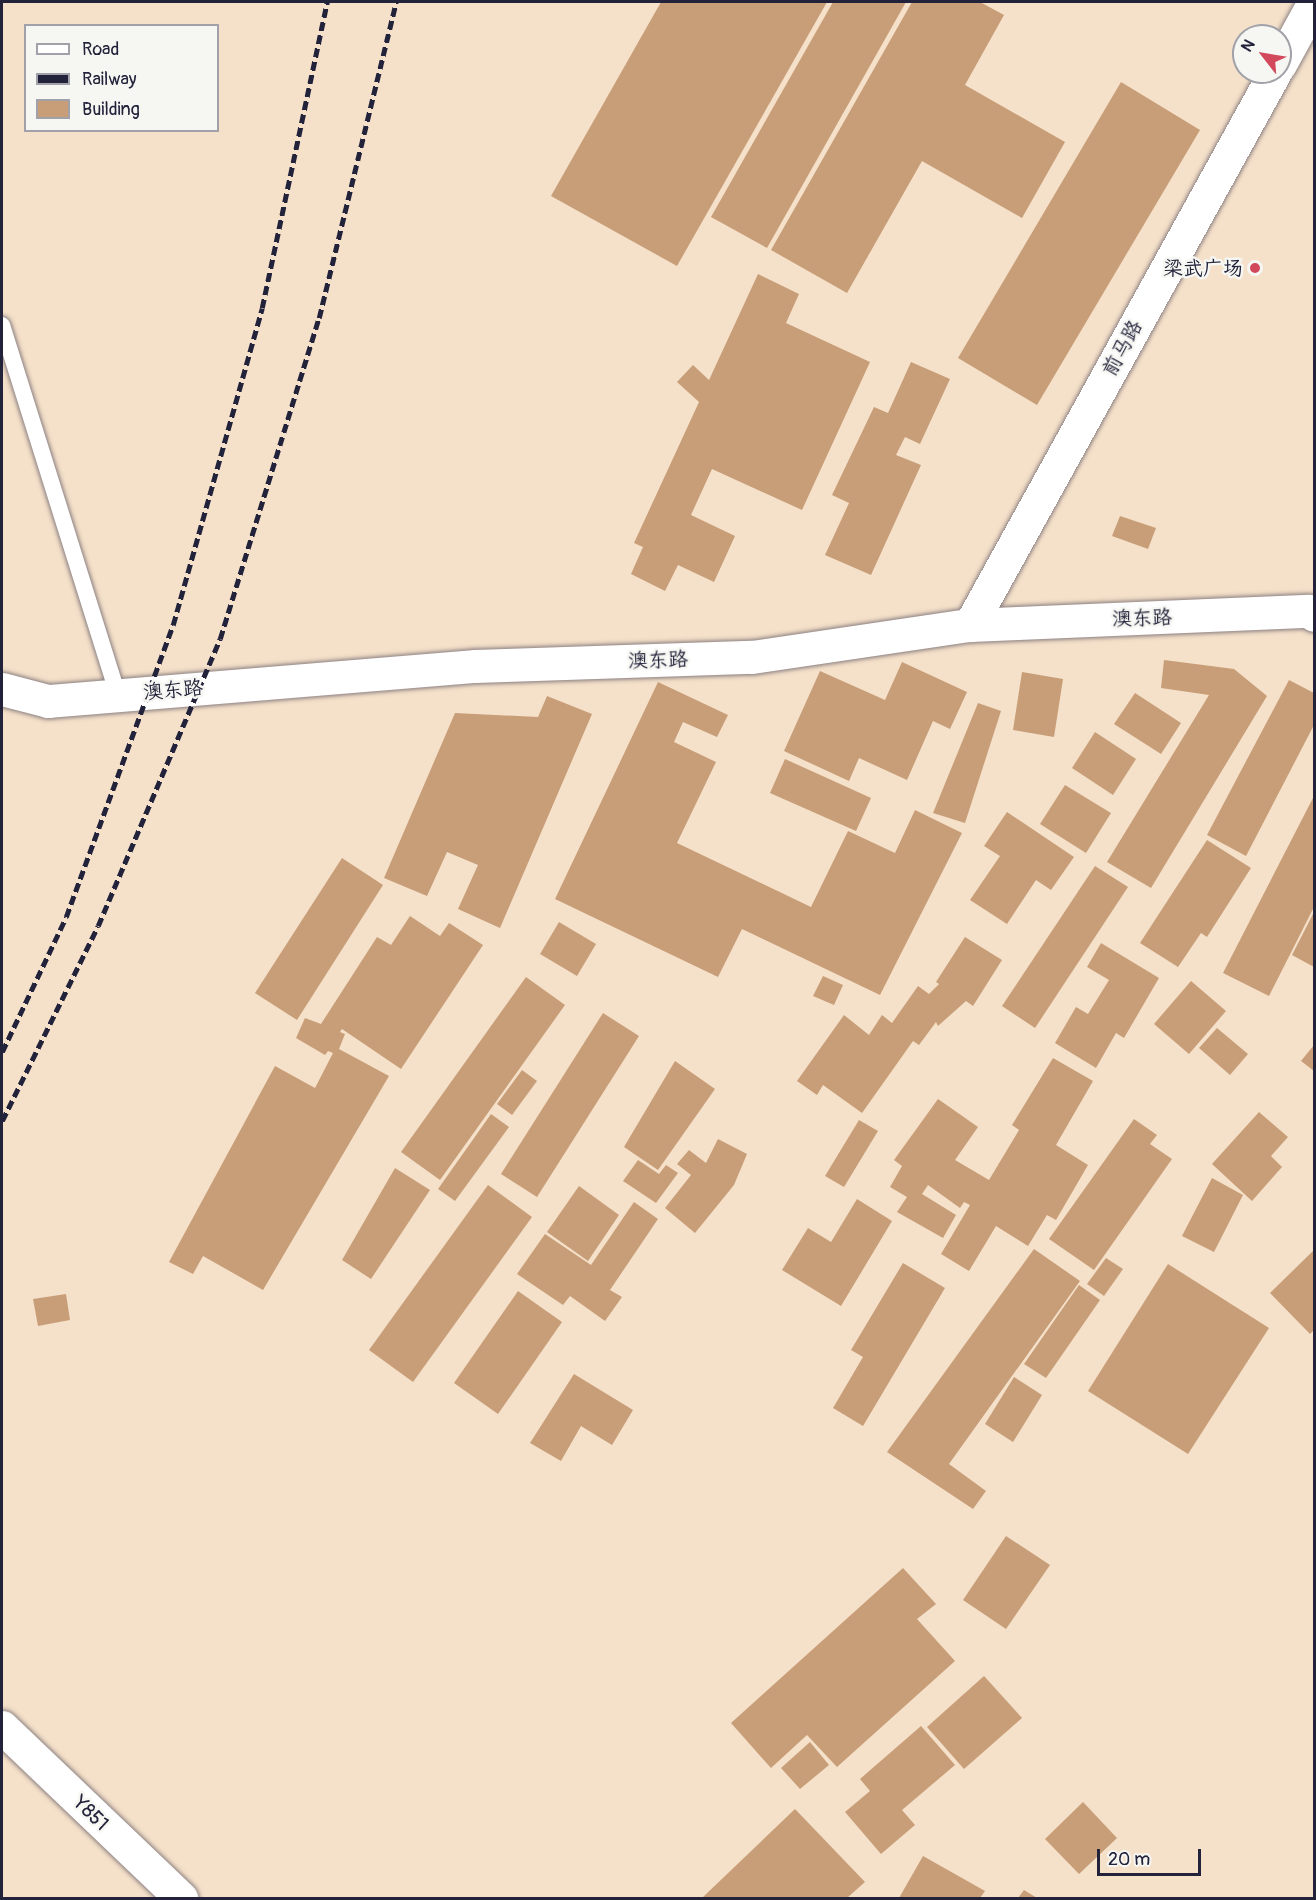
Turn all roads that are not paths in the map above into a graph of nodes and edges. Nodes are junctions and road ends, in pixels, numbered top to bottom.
1 (1314, 2) edge
2 (1292, 42) edge
3 (1268, 84) edge
4 (2, 325) edge
5 (1314, 615) edge
6 (970, 625) junction
7 (2, 689) edge
8 (118, 695) junction
9 (2, 1728) edge
10 (181, 1899) edge

1 - 2 street
3 - 6 street, 前马路
4 - 8 lane
5 - 6 street, 澳东路
6 - 8 street, 澳东路
7 - 8 street, 澳东路
9 - 10 street, Y851

